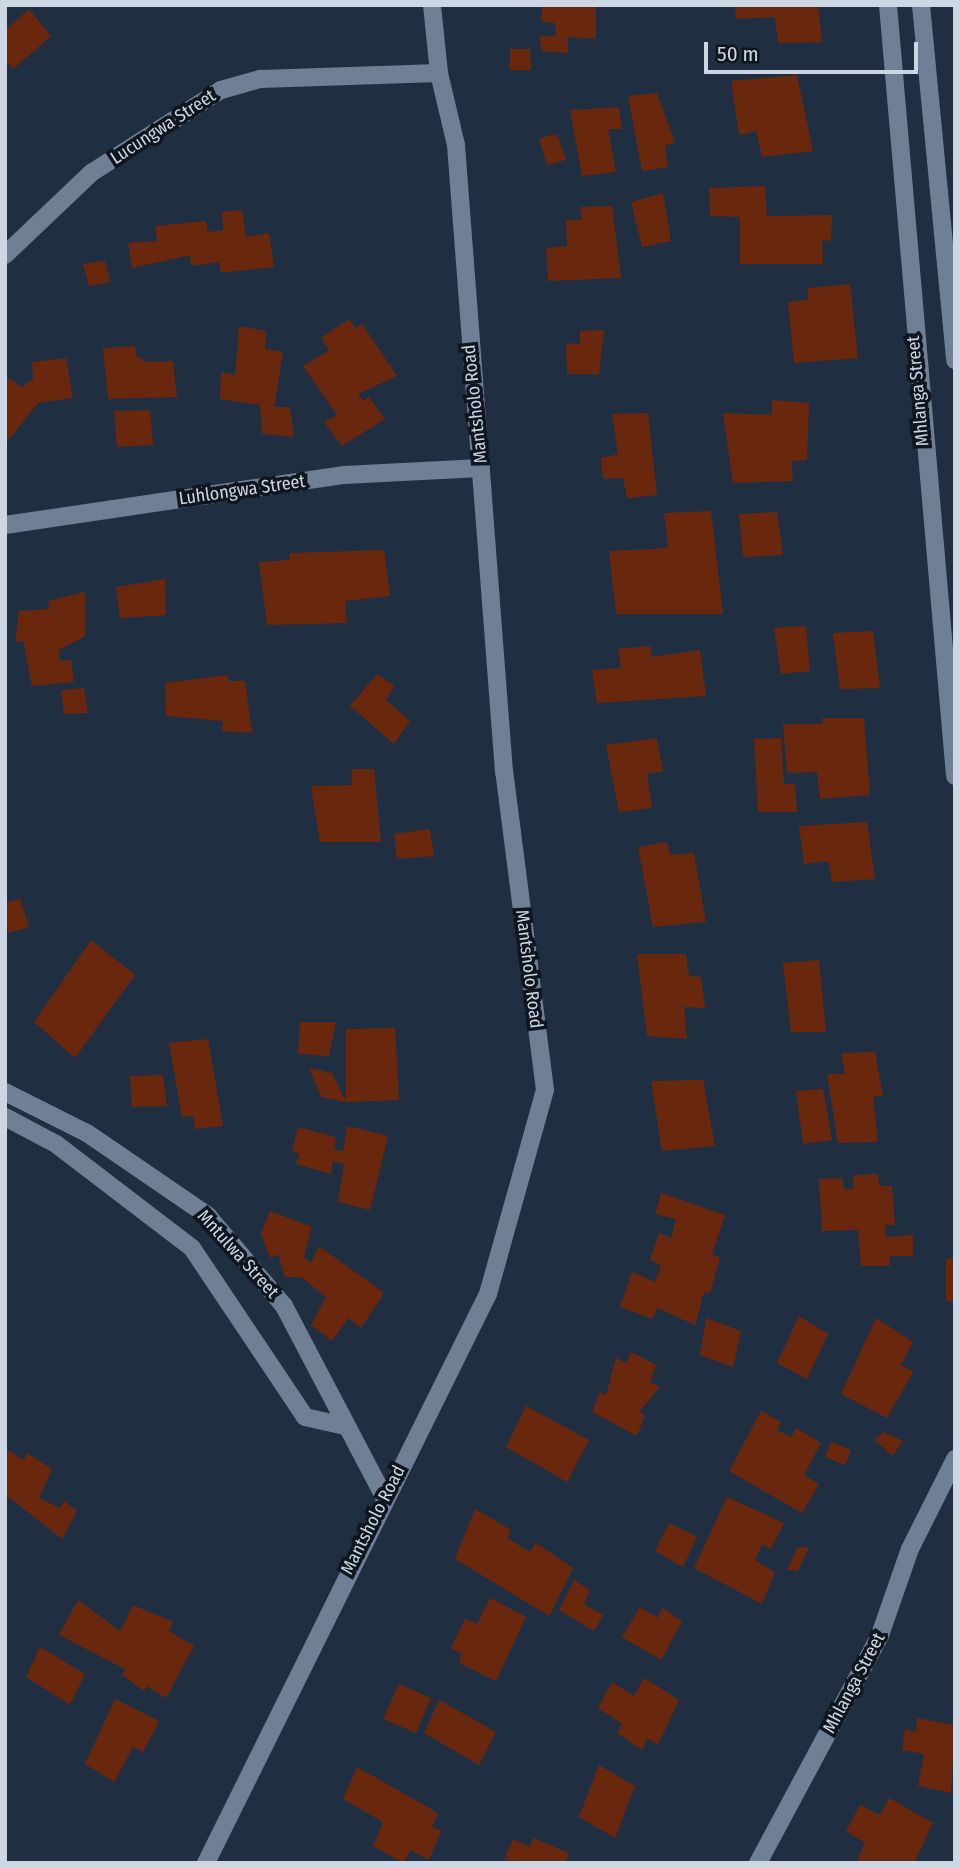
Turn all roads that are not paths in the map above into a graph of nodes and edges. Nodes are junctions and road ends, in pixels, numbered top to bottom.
1 (432, 5) edge
2 (888, 5) edge
3 (921, 5) edge
4 (439, 73) junction
5 (5, 255) edge
6 (955, 360) edge
7 (481, 468) junction
8 (5, 526) edge
9 (955, 776) edge
10 (5, 1092) edge
11 (5, 1117) edge
12 (345, 1426) junction
13 (955, 1459) edge
14 (385, 1498) junction
15 (206, 1863) edge
16 (758, 1863) edge

1 - 4 street, Mantsholo Road
2 - 9 street, Mhlanga Street
3 - 6 street
4 - 5 street, Lucungwa Street
4 - 7 street, Mantsholo Road
7 - 8 street, Luhlongwa Street
7 - 14 street, Mantsholo Road
10 - 12 street, Mntulwa Street
11 - 12 street
12 - 14 street, Mntulwa Street
13 - 16 street, Mhlanga Street
14 - 15 street, Mantsholo Road

